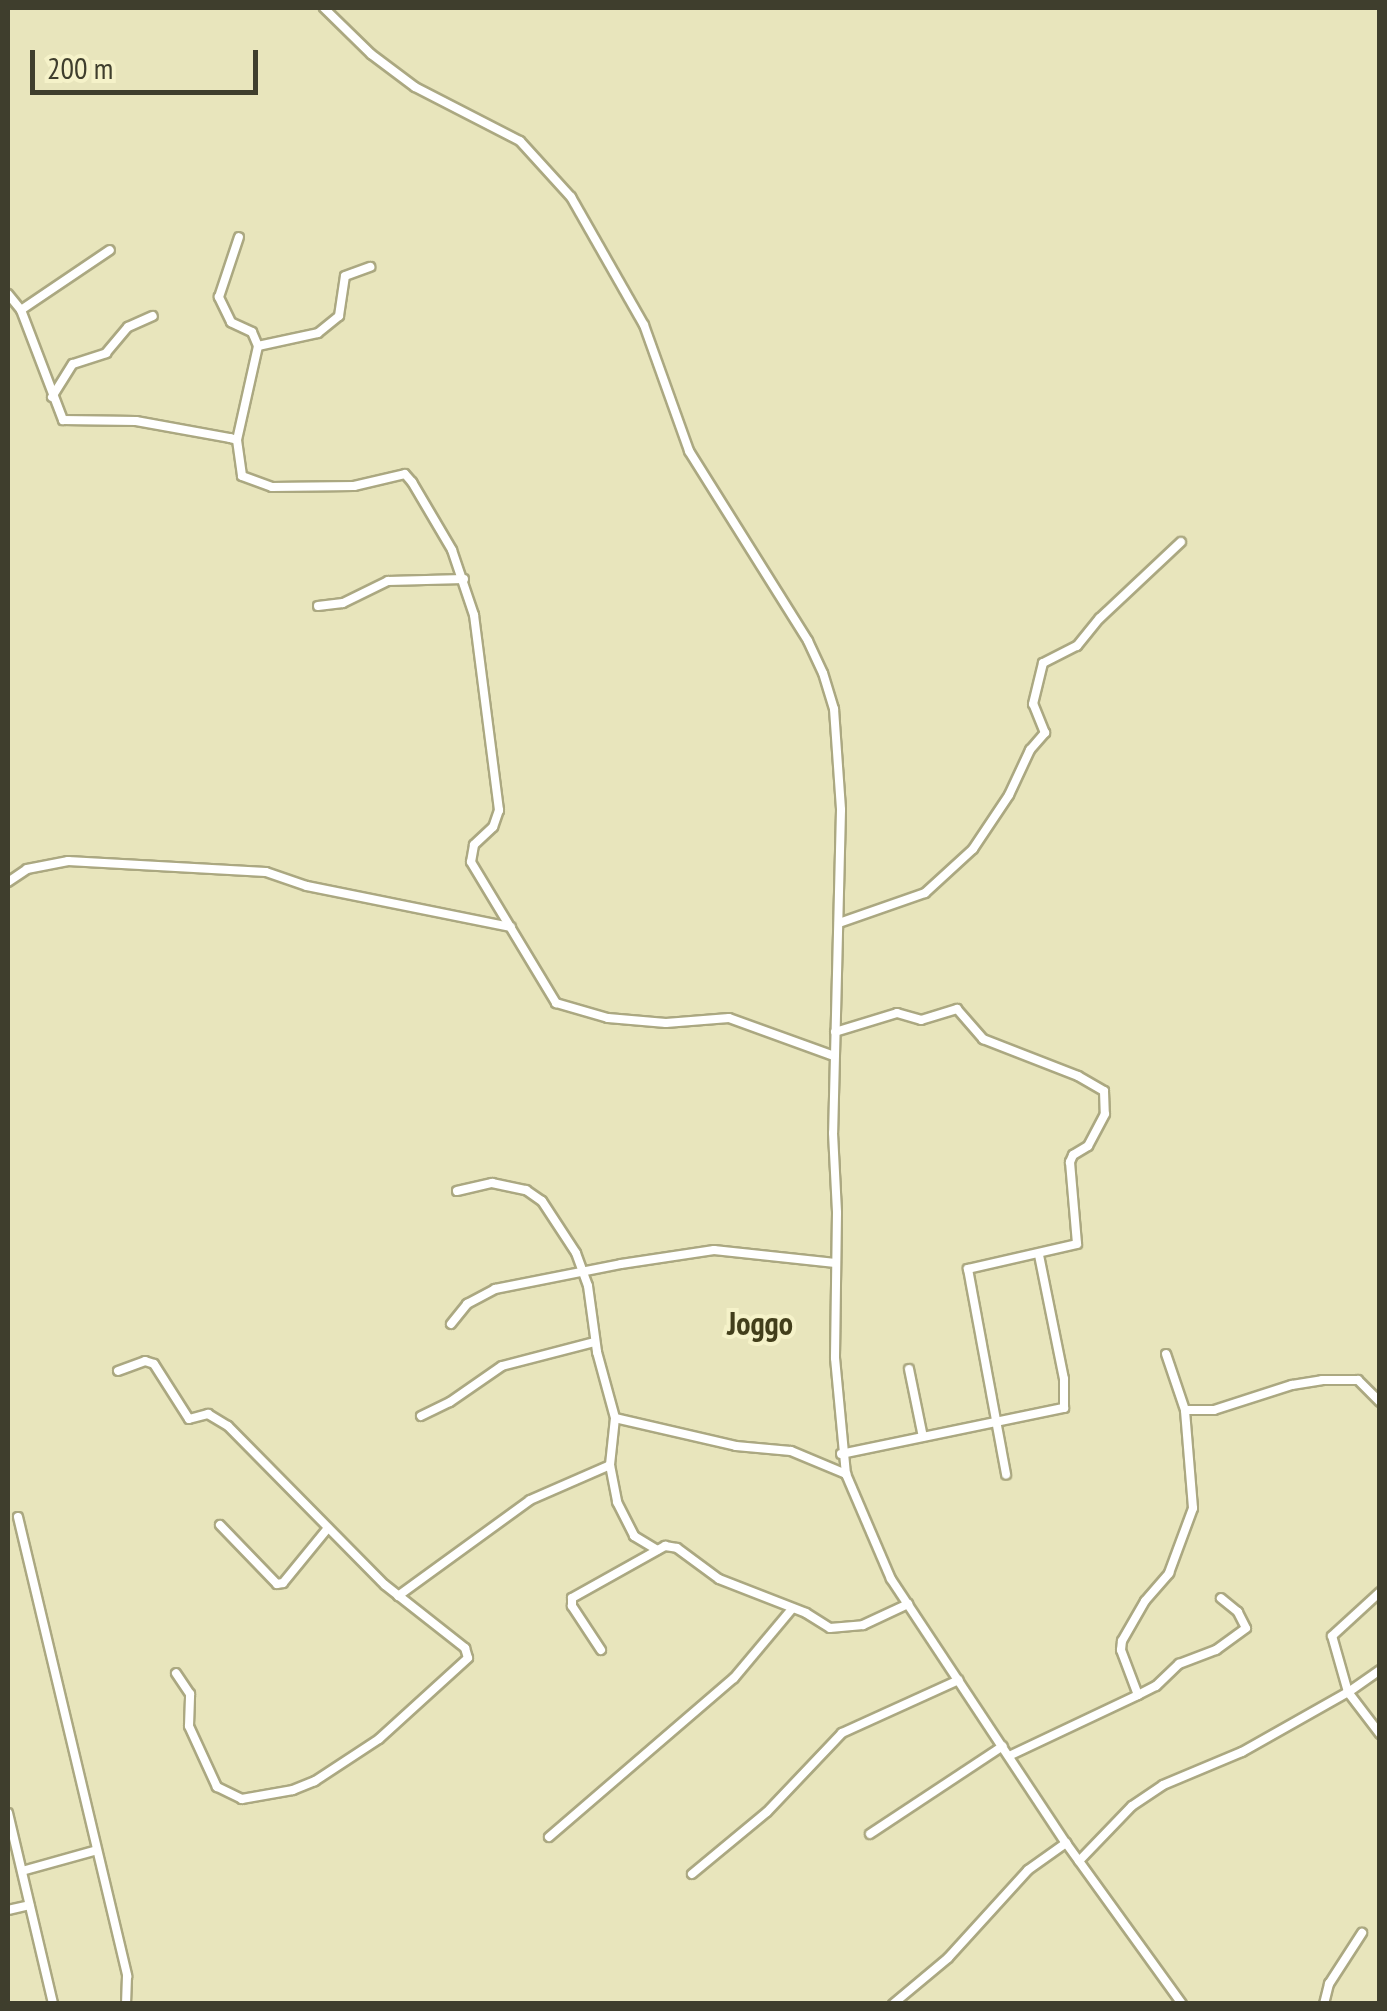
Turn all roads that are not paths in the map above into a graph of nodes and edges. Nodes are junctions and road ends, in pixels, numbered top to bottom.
1 (324, 8) edge
2 (240, 237) dead end
3 (110, 250) dead end
4 (370, 267) dead end
5 (8, 294) edge
6 (21, 310) junction
7 (153, 316) dead end
8 (258, 346) junction
9 (52, 397) junction
10 (236, 440) junction
11 (1181, 542) dead end
12 (464, 579) junction
13 (318, 606) dead end
14 (8, 882) edge
15 (839, 923) junction
16 (511, 928) junction
17 (835, 1032) junction
18 (834, 1056) junction
19 (457, 1191) dead end
20 (1039, 1254) junction
21 (835, 1263) junction
22 (584, 1271) junction
23 (452, 1324) dead end
24 (595, 1342) junction
25 (1166, 1354) dead end
26 (909, 1369) dead end
27 (118, 1371) dead end
28 (1380, 1402) edge
29 (1186, 1410) junction
30 (421, 1416) dead end
31 (615, 1418) junction
32 (994, 1424) junction
33 (923, 1437) junction
34 (842, 1454) junction
35 (610, 1465) junction
36 (846, 1474) junction
37 (1006, 1475) dead end
38 (18, 1517) dead end
39 (220, 1525) dead end
40 (328, 1528) junction
41 (657, 1550) junction
42 (1380, 1592) edge
43 (398, 1596) junction
44 (1221, 1598) dead end
45 (908, 1604) junction
46 (791, 1610) junction
47 (601, 1650) dead end
48 (1380, 1670) edge
49 (176, 1673) dead end
50 (958, 1680) junction
51 (1348, 1692) junction
52 (1138, 1694) junction
53 (1380, 1734) edge
54 (1003, 1746) junction
55 (1009, 1756) junction
56 (8, 1813) edge
57 (870, 1834) dead end
58 (549, 1837) dead end
59 (1066, 1843) junction
60 (94, 1851) junction
61 (1079, 1861) junction
62 (22, 1871) junction
63 (692, 1874) dead end
64 (29, 1905) junction
65 (8, 1910) edge
66 (1362, 1933) dead end
67 (53, 2004) edge
68 (126, 2004) edge
69 (892, 2004) edge
70 (1182, 2004) edge
71 (1324, 2004) edge

1 - 15 street
2 - 8 street
3 - 6 street
4 - 8 street
5 - 6 street
6 - 9 street
7 - 9 street
8 - 10 street
9 - 10 street
10 - 12 street
11 - 15 street
12 - 13 street
12 - 16 street
14 - 16 street
15 - 17 street
16 - 18 street
17 - 18 street
17 - 20 street
18 - 21 street
19 - 22 street
20 - 32 street
20 - 32 street
21 - 22 street
21 - 34 street
22 - 23 street
22 - 24 street
24 - 30 street
24 - 31 street
25 - 29 street
26 - 33 street
27 - 40 street
28 - 29 street
29 - 52 street
31 - 35 street
31 - 36 street
32 - 33 street
32 - 37 street
33 - 34 street
34 - 36 street
35 - 41 street
35 - 43 street
36 - 45 street
38 - 60 street
39 - 40 street
40 - 43 street
41 - 46 street
41 - 47 street
42 - 51 street
43 - 49 street
44 - 52 street
45 - 46 street
45 - 50 street
46 - 58 street
48 - 51 street
50 - 54 street
50 - 63 street
51 - 53 street
51 - 61 street
52 - 55 street
54 - 55 street
54 - 57 street
55 - 59 street
56 - 62 street
59 - 61 street
59 - 69 street
60 - 62 street
60 - 68 street
61 - 70 street
62 - 64 street
64 - 65 street
64 - 67 street
66 - 71 street

